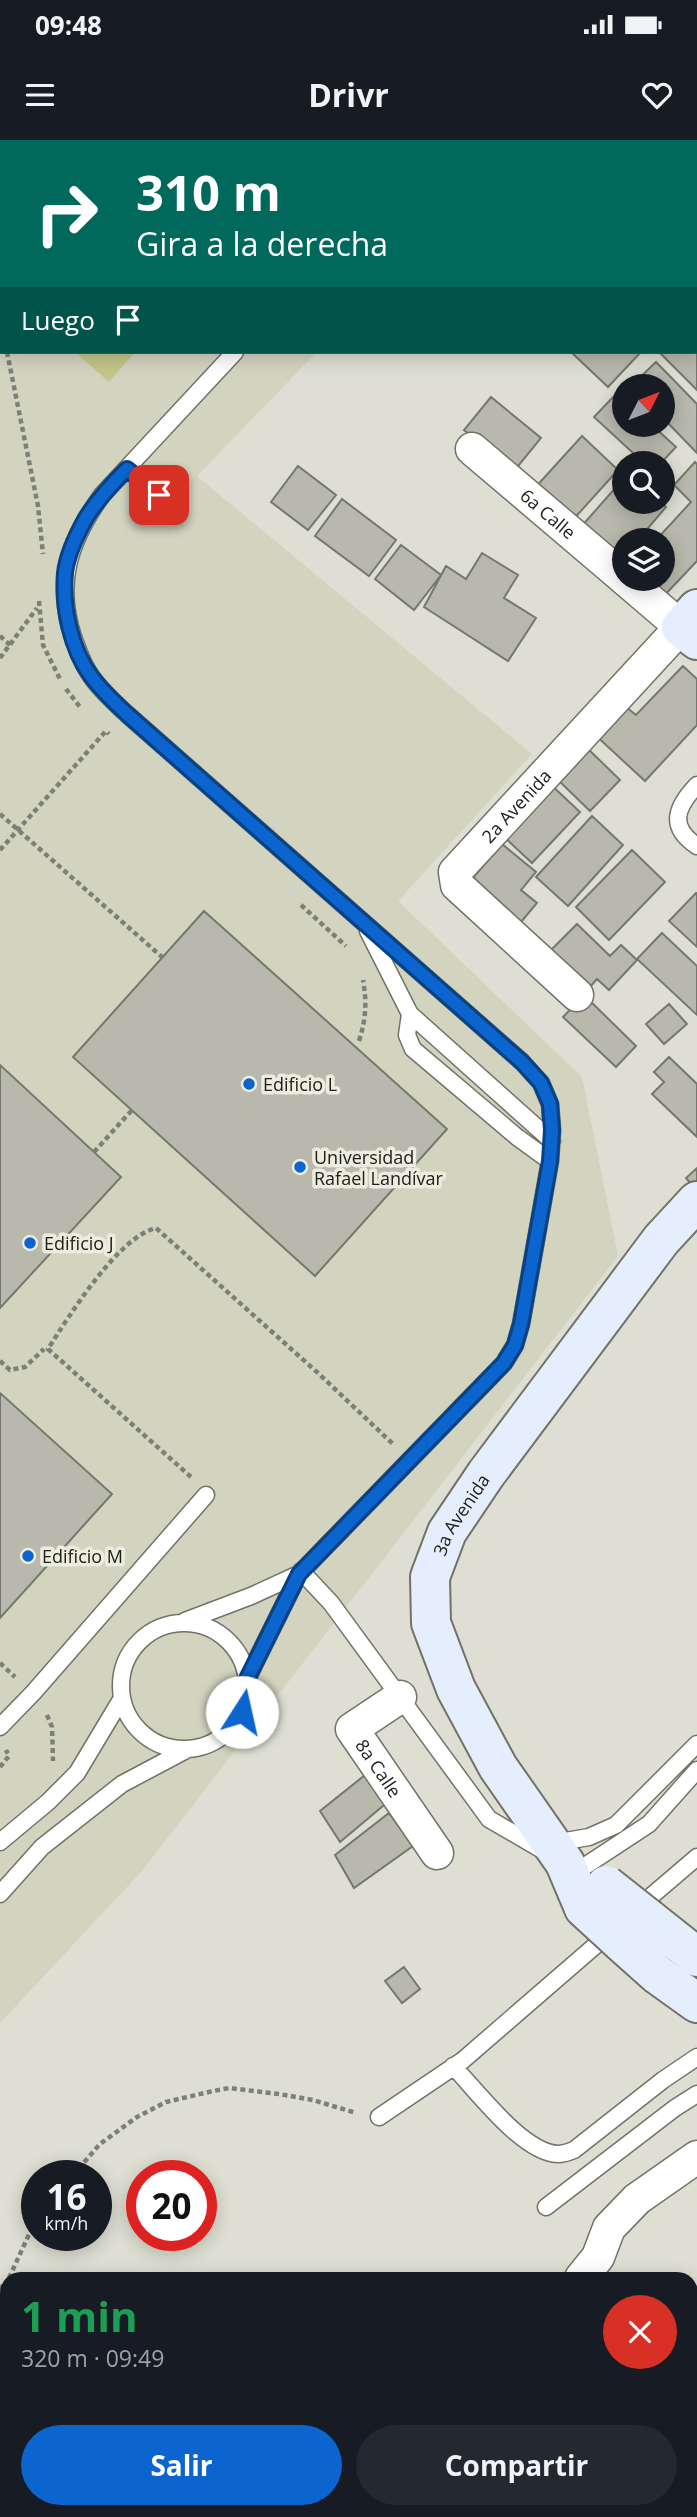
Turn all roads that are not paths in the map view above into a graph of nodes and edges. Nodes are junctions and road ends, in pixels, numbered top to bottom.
1 (233, 354) edge
2 (472, 449) dead end
3 (127, 469) junction
4 (159, 495) dead end
5 (612, 568) edge
6 (642, 591) edge
7 (692, 625) edge
8 (697, 785) edge
9 (697, 846) edge
10 (363, 922) junction
11 (577, 995) dead end
12 (410, 1014) junction
13 (552, 1141) junction
14 (550, 1161) junction
15 (697, 1201) edge
16 (206, 1495) road end
17 (300, 1572) junction
18 (181, 1623) junction
19 (247, 1679) junction
20 (400, 1697) junction
21 (122, 1698) junction
22 (0, 1727) edge
23 (697, 1744) edge
24 (189, 1749) junction
25 (697, 1770) edge
26 (0, 1842) edge
27 (438, 1853) dead end
28 (697, 1857) edge
29 (578, 1873) junction
30 (0, 1894) edge
31 (635, 1930) junction
32 (697, 1956) edge
33 (697, 2003) edge
34 (697, 2057) edge
35 (453, 2067) junction
36 (697, 2094) edge
37 (371, 2114) road end
38 (697, 2157) edge
39 (546, 2207) dead end
40 (586, 2272) edge

1 - 3 lane
2 - 5 street, 6a Calle
3 - 4 lane
3 - 10 lane
6 - 7 street, 6a Calle
7 - 11 street, 2a Avenida
8 - 9 lane
10 - 12 lane
10 - 13 lane
12 - 13 lane
12 - 14 lane
13 - 14 lane
14 - 17 lane
15 - 29 street, 3a Avenida
16 - 22 lane
17 - 18 lane
17 - 19 lane
17 - 20 lane
18 - 19 lane
18 - 21 lane
19 - 24 lane
20 - 27 street, 8a Calle
20 - 29 lane
21 - 24 lane
21 - 26 lane
23 - 29 lane
24 - 30 lane
25 - 29 lane
28 - 35 lane
29 - 31 street, 3a Avenida, bridge
31 - 32 street
31 - 33 street
34 - 35 lane
35 - 37 lane
36 - 39 lane
38 - 40 street

